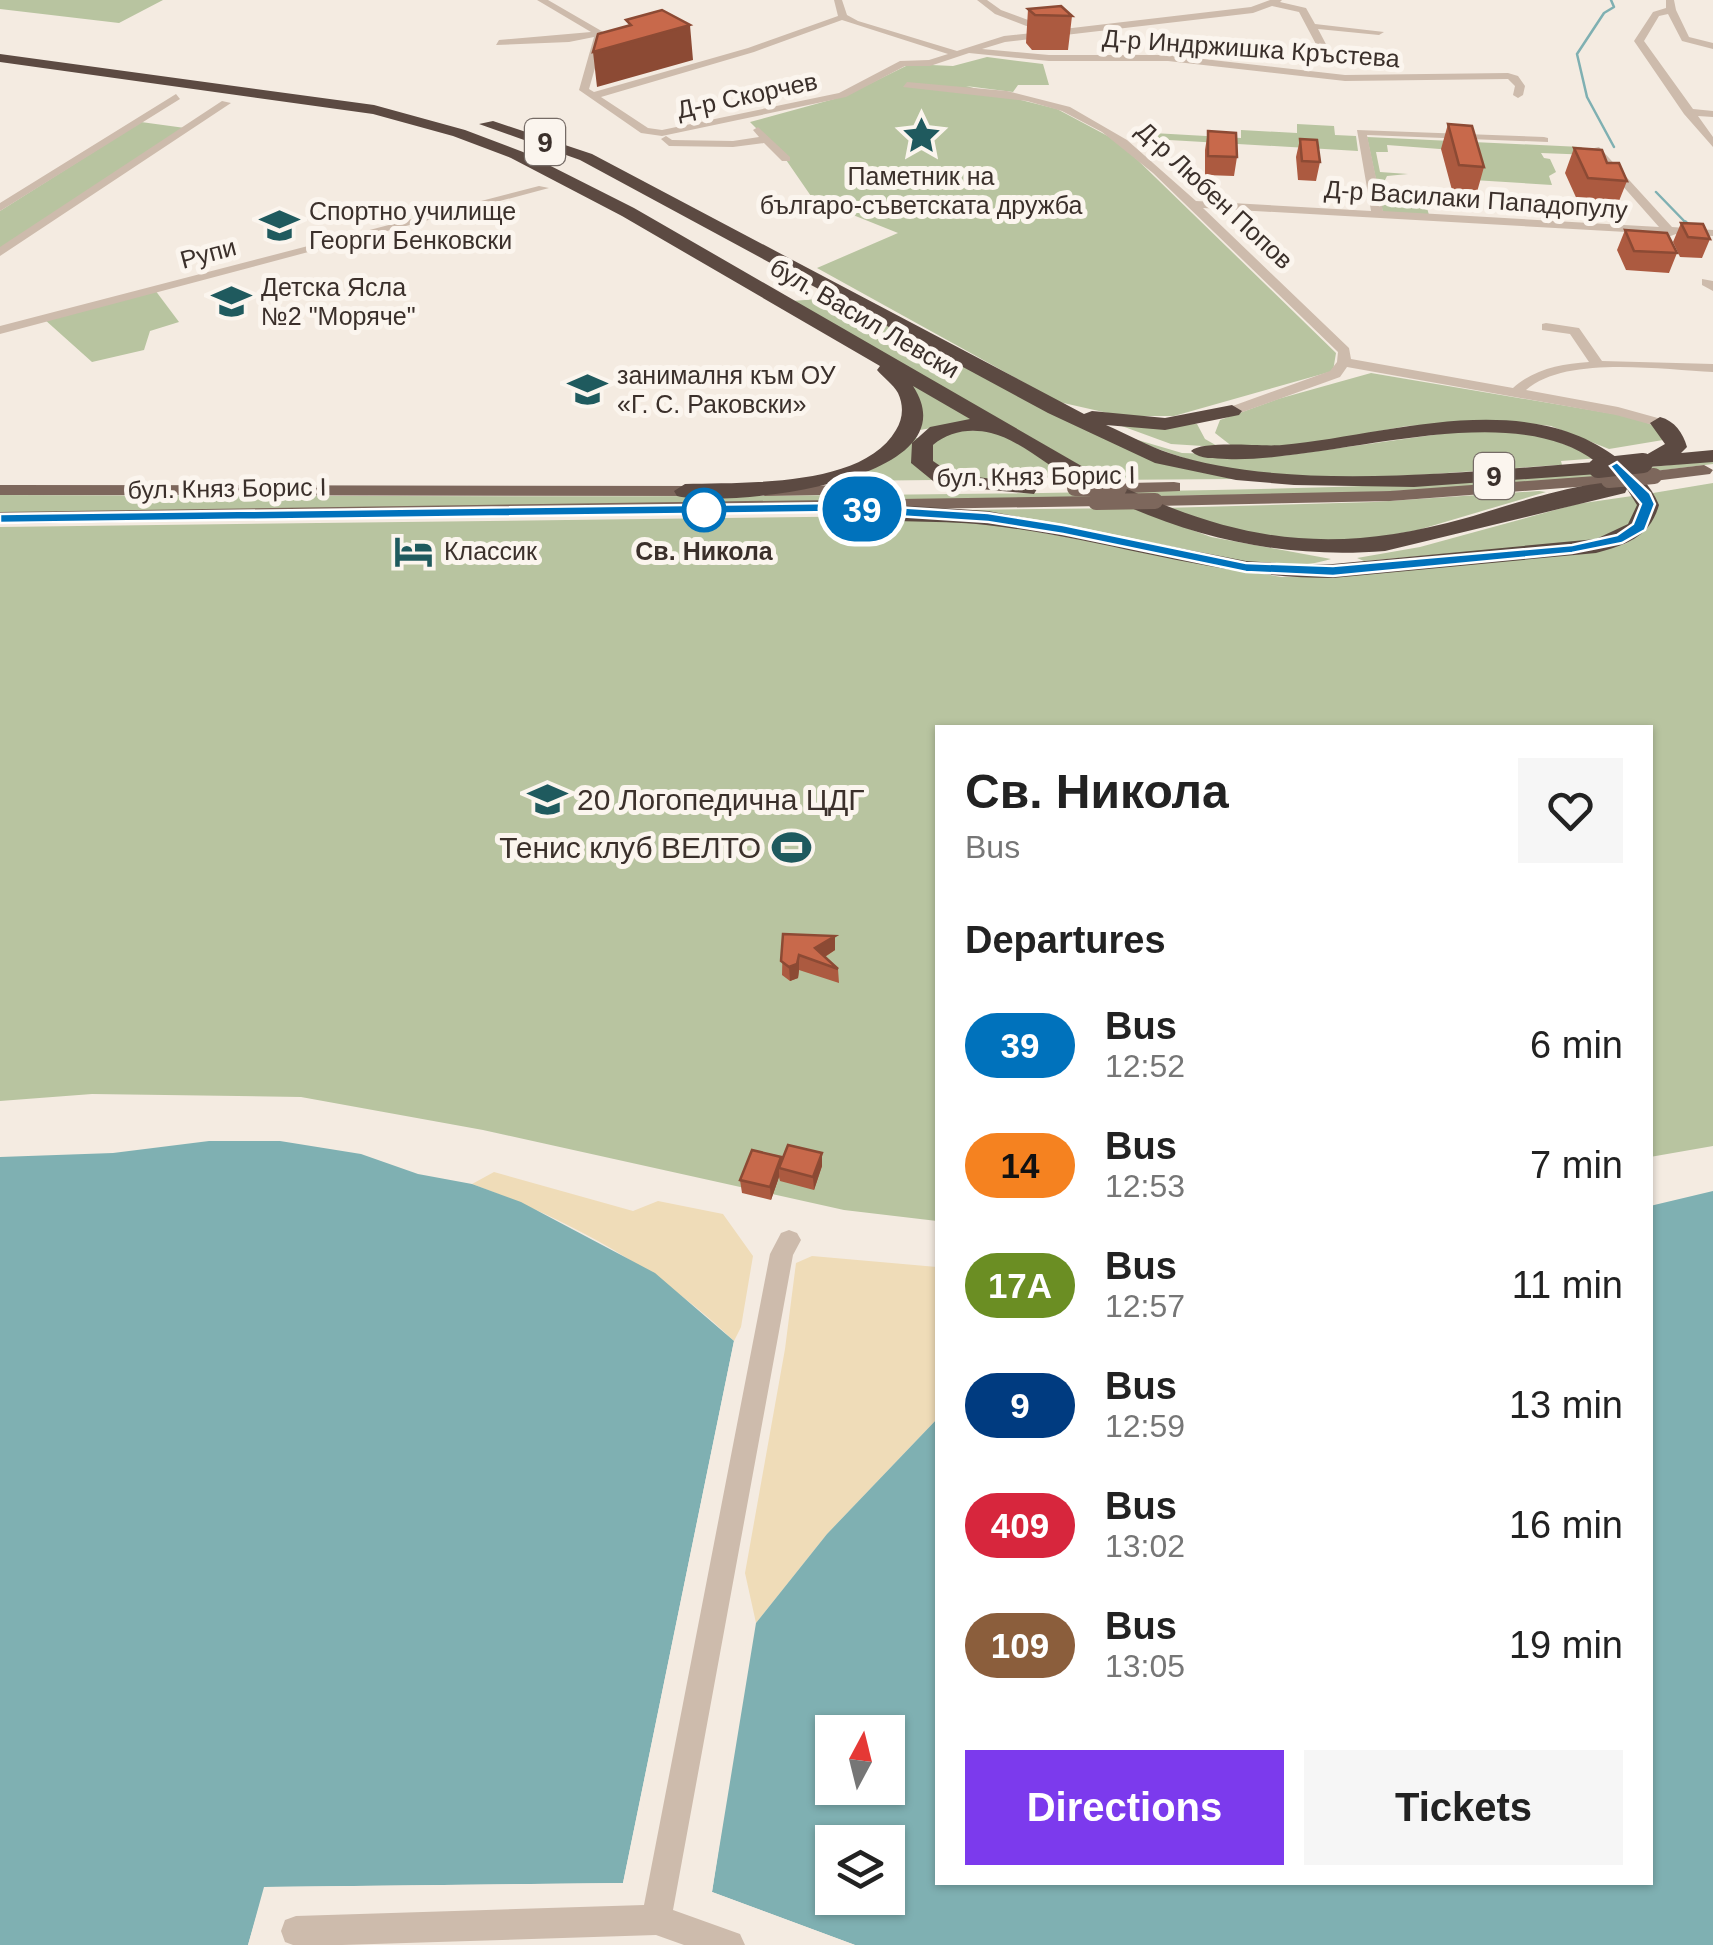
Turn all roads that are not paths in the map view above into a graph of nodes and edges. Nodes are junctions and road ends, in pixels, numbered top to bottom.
1 (541, 0) edge
2 (838, 0) edge
3 (981, 0) edge
4 (1276, 2) edge
5 (1670, 5) edge
6 (843, 17) junction
7 (1310, 26) junction
8 (1379, 32) dead end
9 (600, 33) junction
10 (1057, 35) junction
11 (499, 44) dead end
12 (1713, 46) edge
13 (1323, 48) dead end
14 (0, 50) edge
15 (959, 51) junction
16 (0, 58) edge
17 (930, 62) junction
18 (130, 71) junction
19 (1518, 95) dead end
20 (593, 96) junction
21 (176, 97) dead end
22 (226, 103) dead end
23 (340, 104) junction
24 (1688, 112) junction
25 (1713, 114) edge
26 (323, 116) dead end
27 (746, 117) junction
28 (662, 133) junction
29 (767, 139) junction
30 (1544, 140) dead end
31 (1713, 144) edge
32 (1594, 148) edge
33 (786, 158) dead end
34 (543, 188) dead end
35 (660, 196) junction
36 (1192, 204) junction
37 (1236, 206) junction
38 (0, 208) edge
39 (628, 212) junction
40 (1378, 215) junction
41 (1212, 223) junction
42 (1713, 233) edge
43 (1666, 235) junction
44 (0, 252) edge
45 (788, 264) junction
46 (744, 280) junction
47 (1546, 328) dead end
48 (0, 330) edge
49 (862, 350) junction
50 (1344, 362) junction
51 (1599, 366) junction
52 (1713, 368) edge
53 (1514, 394) junction
54 (1045, 404) junction
55 (1232, 411) junction
56 (1660, 423) junction
57 (1006, 432) junction
58 (1713, 445) edge
59 (1246, 453) junction
60 (1710, 465) edge
61 (1652, 473) junction
62 (1608, 479) junction
63 (1414, 481) junction
64 (1026, 489) junction
65 (0, 490) edge
66 (685, 491) junction
67 (834, 508) junction
68 (0, 518) edge
69 (1260, 541) junction
70 (1373, 567) junction
71 (789, 1240) dead end
72 (656, 1920) junction
73 (296, 1932) dead end
74 (729, 1945) edge

1 - 9 street
2 - 6 street
3 - 10 street
4 - 7 street
4 - 10 street, Д-р Скорчев
5 - 12 street
5 - 24 street
6 - 15 street
6 - 20 street
7 - 8 street
7 - 13 street
9 - 11 street
9 - 20 street
10 - 15 street, Д-р Скорчев
14 - 18 highway, бул. Васил Левски / 9
15 - 17 street, Д-р Скорчев
15 - 19 street, Д-р Индржишка Кръстева
16 - 18 highway, бул. Васил Левски / 9
17 - 27 street, Д-р Скорчев
17 - 36 street, Д-р Любен Попов
18 - 23 highway, бул. Васил Левски / 9
18 - 35 highway, бул. Васил Левски / 9
20 - 28 street, Д-р Скорчев
21 - 38 street
22 - 44 street
23 - 26 highway
23 - 39 highway, бул. Васил Левски / 9
24 - 25 street
24 - 31 street
27 - 28 street, Д-р Скорчев
27 - 29 street
28 - 29 street
29 - 33 street
30 - 40 street
32 - 43 street
34 - 48 street, Рупи
35 - 39 highway
35 - 45 highway, бул. Васил Левски / 9
36 - 37 street, Д-р Василаки Пападопулу
36 - 41 street, Д-р Любен Попов
37 - 40 street, Д-р Василаки Пападопулу
37 - 41 street
39 - 46 highway, бул. Васил Левски / 9
40 - 43 street, Д-р Василаки Пападопулу
41 - 50 street, Д-р Любен Попов
42 - 43 street, Д-р Василаки Пападопулу
45 - 46 highway
45 - 54 highway, бул. Васил Левски / 9
46 - 49 highway, бул. Васил Левски / 9
47 - 51 street
49 - 57 highway, бул. Васил Левски / 9
49 - 66 highway
50 - 53 street
50 - 55 street
51 - 52 street
51 - 53 street
53 - 56 street
54 - 55 highway
54 - 59 highway
54 - 63 highway, бул. Васил Левски / 9
55 - 59 highway
56 - 58 highway
56 - 61 highway
57 - 64 highway
57 - 69 highway, бул. Васил Левски / 9
59 - 70 highway
60 - 61 highway, бул. Васил Левски / 9
61 - 62 highway, бул. Васил Левски / 9, bridge
62 - 63 highway, бул. Княз Борис I / 9
62 - 67 main road, бул. Княз Борис I, bridge
62 - 69 highway, бул. Васил Левски / 9
63 - 64 main road, бул. Княз Борис I, bridge
64 - 66 main road, бул. Княз Борис I
65 - 66 main road, бул. Княз Борис I
67 - 68 main road, бул. Княз Борис I
67 - 70 highway
69 - 70 highway
71 - 72 street
72 - 73 street
72 - 74 street

